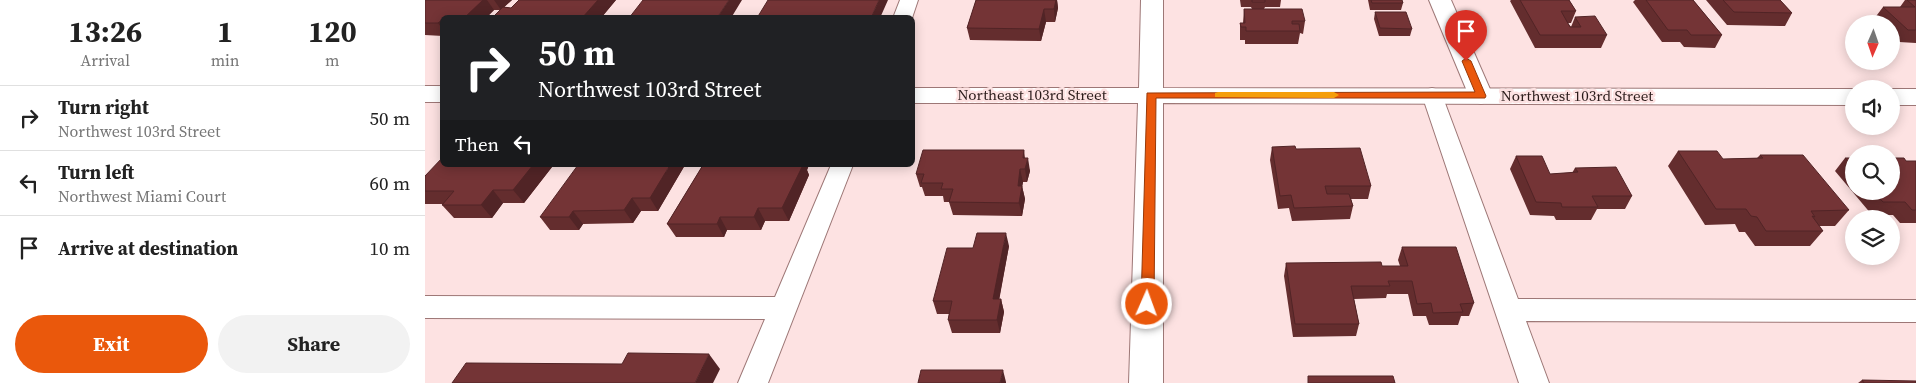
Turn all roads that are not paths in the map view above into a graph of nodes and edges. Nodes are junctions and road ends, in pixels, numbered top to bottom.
1 (909, 0) edge
2 (1152, 0) edge
3 (1440, 0) edge
4 (903, 15) edge
5 (425, 94) edge
6 (440, 94) edge
7 (915, 94) edge
8 (1151, 95) junction
9 (1432, 95) junction
10 (1481, 96) junction
11 (1845, 96) edge
12 (1900, 97) edge
13 (1916, 97) edge
14 (841, 167) edge
15 (425, 307) edge
16 (784, 308) junction
17 (1507, 310) junction
18 (1916, 311) edge
19 (753, 383) edge
20 (1146, 383) edge
21 (1534, 383) edge

1 - 4 lane
2 - 8 main road
3 - 10 main road
5 - 6 main road
7 - 8 main road, Northeast 103rd Street
8 - 9 main road, Northwest 103rd Street
8 - 20 main road
9 - 10 main road, Northwest 103rd Street
9 - 17 lane
10 - 11 main road, Northwest 103rd Street
12 - 13 main road
14 - 16 lane
15 - 16 lane
16 - 19 lane
17 - 18 lane
17 - 21 lane

